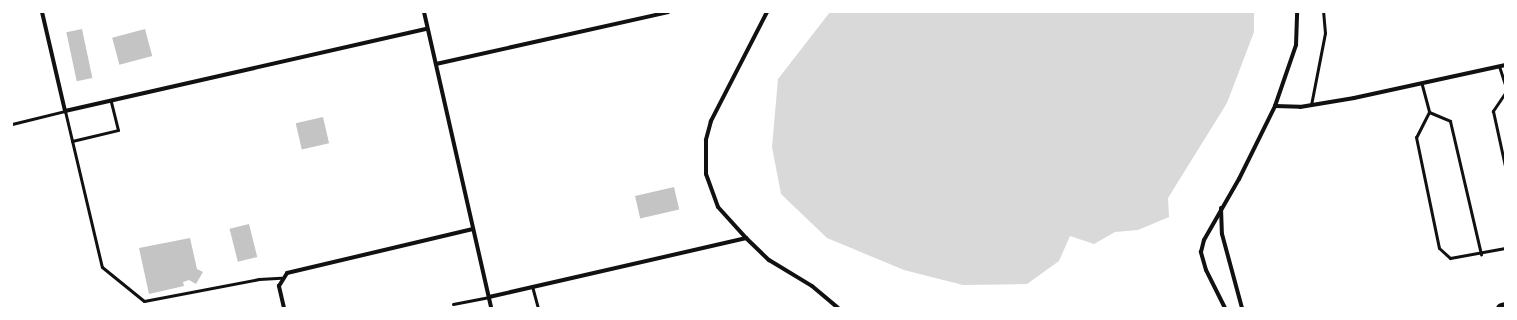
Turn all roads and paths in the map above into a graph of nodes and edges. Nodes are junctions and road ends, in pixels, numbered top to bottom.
1 (42, 12) edge
2 (424, 12) edge
3 (668, 12) edge
4 (767, 12) edge
5 (1297, 12) edge
6 (1323, 12) edge
7 (427, 29) junction
8 (436, 64) junction
9 (1505, 65) edge
10 (1499, 66) junction
11 (1422, 85) junction
12 (1505, 85) edge
13 (1505, 92) edge
14 (112, 101) junction
15 (1311, 105) junction
16 (1275, 106) junction
17 (65, 111) junction
18 (1429, 112) junction
19 (12, 124) edge
20 (72, 141) junction
21 (1505, 166) edge
22 (1221, 208) junction
23 (473, 229) junction
24 (746, 238) junction
25 (1505, 248) edge
26 (1481, 254) junction
27 (281, 278) junction
28 (532, 286) junction
29 (489, 297) junction
30 (453, 304) dead end
31 (1505, 307) edge
32 (284, 308) edge
33 (491, 308) edge
34 (538, 308) edge
35 (838, 308) edge
36 (1225, 308) edge
37 (1242, 308) edge
38 (1501, 308) edge

1 - 17 street
2 - 7 street
3 - 8 street
4 - 24 street
5 - 16 street
6 - 15 lane
7 - 8 street
7 - 14 street
8 - 23 street
9 - 10 street
10 - 11 street
10 - 12 lane
11 - 15 street
11 - 18 lane
13 - 21 lane
14 - 17 street
14 - 20 lane
15 - 16 street
16 - 22 street
17 - 19 lane
17 - 20 lane
18 - 26 lane
18 - 26 lane
20 - 27 lane
22 - 36 street
22 - 37 street
23 - 27 street
23 - 29 street
24 - 28 street
24 - 35 street
25 - 26 lane
27 - 32 street
28 - 29 street
28 - 34 lane
29 - 30 lane
29 - 33 street
31 - 38 highway

